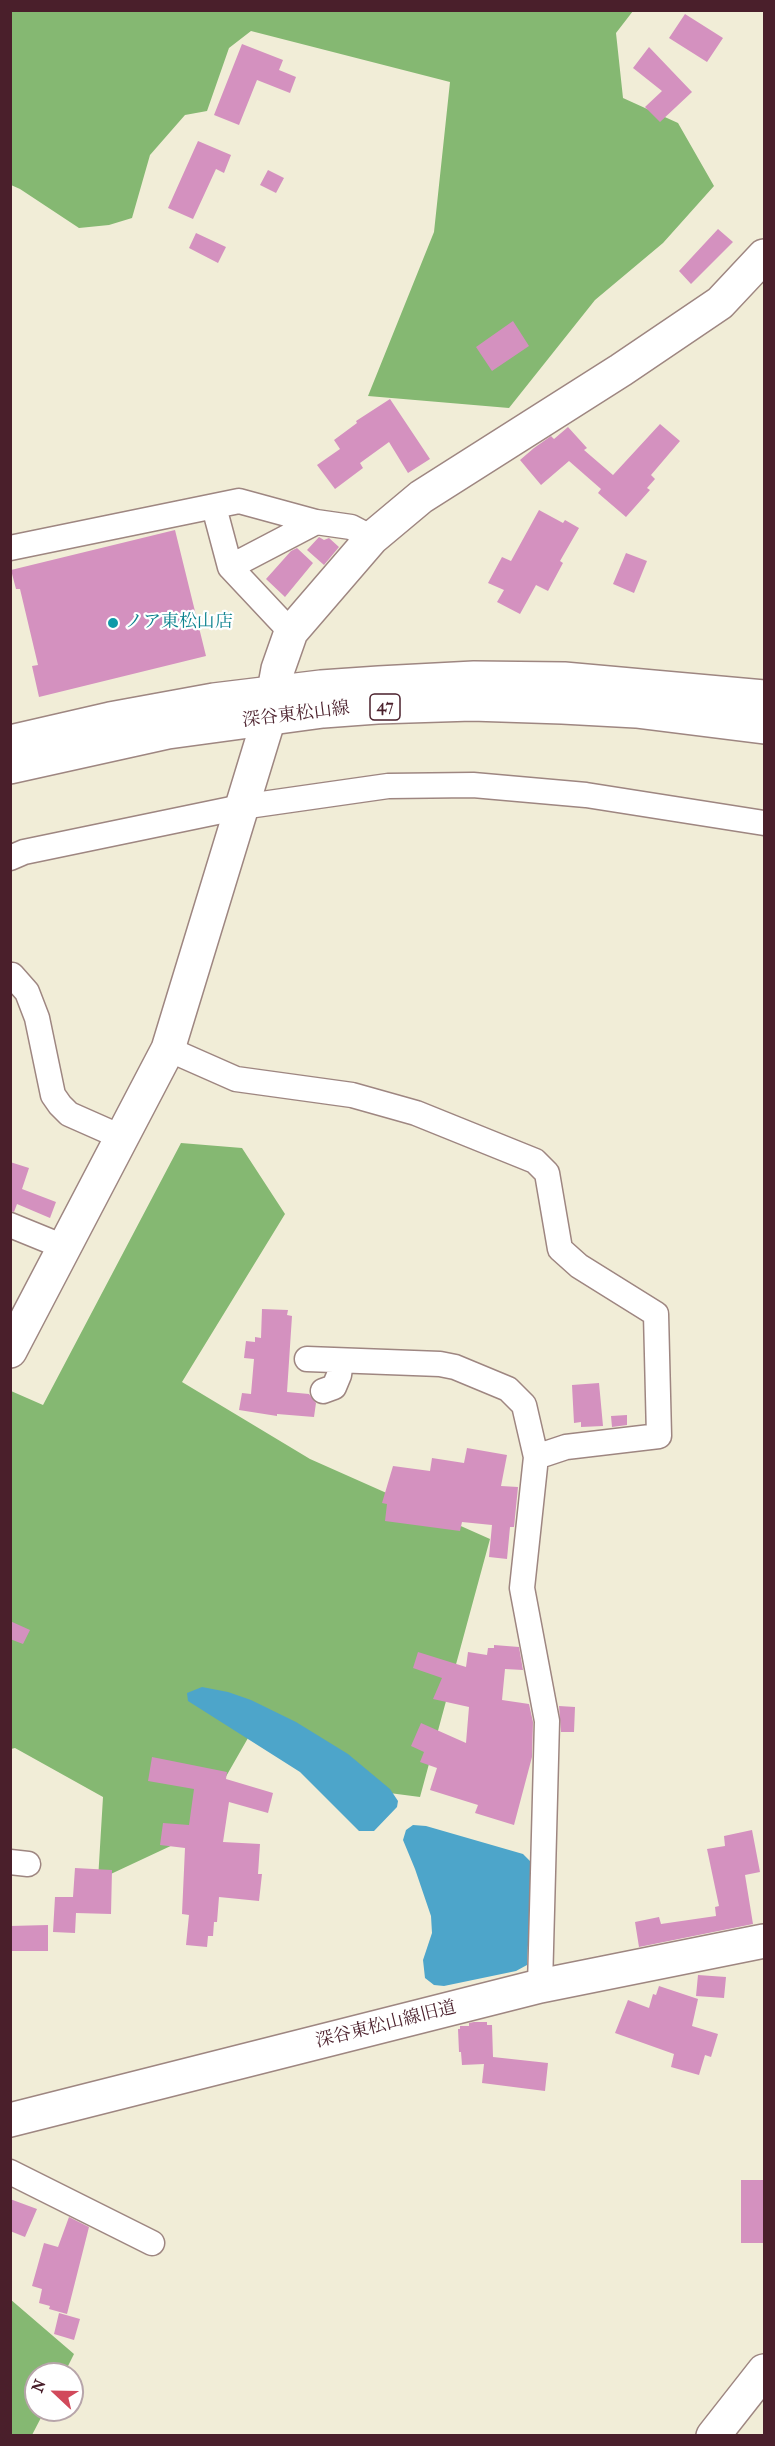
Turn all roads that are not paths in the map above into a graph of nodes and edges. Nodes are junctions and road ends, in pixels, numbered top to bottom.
1 (765, 256) edge
2 (214, 507) junction
3 (316, 522) junction
4 (372, 538) junction
5 (10, 548) edge
6 (230, 567) junction
7 (291, 632) junction
8 (765, 698) edge
9 (271, 706) junction
10 (765, 727) edge
11 (10, 742) edge
12 (10, 766) edge
13 (241, 807) junction
14 (765, 823) edge
15 (10, 858) edge
16 (12, 975) edge
17 (168, 1049) junction
18 (121, 1137) junction
19 (10, 1225) edge
20 (64, 1247) junction
21 (10, 1351) edge
22 (307, 1359) dead end
23 (341, 1362) junction
24 (323, 1391) dead end
25 (536, 1457) junction
26 (765, 1941) edge
27 (540, 1986) junction
28 (10, 2120) edge
29 (10, 2172) edge
30 (152, 2244) dead end
31 (765, 2371) edge
32 (713, 2436) edge

1 - 4 street
2 - 3 street
2 - 5 street
2 - 6 street
3 - 4 street
3 - 6 street
4 - 7 street
6 - 7 street
7 - 9 street
8 - 9 street, 深谷東松山線 / 47
9 - 10 street, 深谷東松山線 / 47
9 - 11 street, 深谷東松山線 / 47
9 - 12 street, 深谷東松山線 / 47
9 - 13 street
13 - 14 street
13 - 15 street
13 - 17 street
16 - 18 street
17 - 18 street
17 - 25 street
18 - 20 street
19 - 20 street
20 - 21 street
22 - 23 street
23 - 24 street
23 - 25 street
25 - 27 street
26 - 27 street, 深谷東松山線旧道
27 - 28 street, 深谷東松山線旧道
29 - 30 street
31 - 32 street

